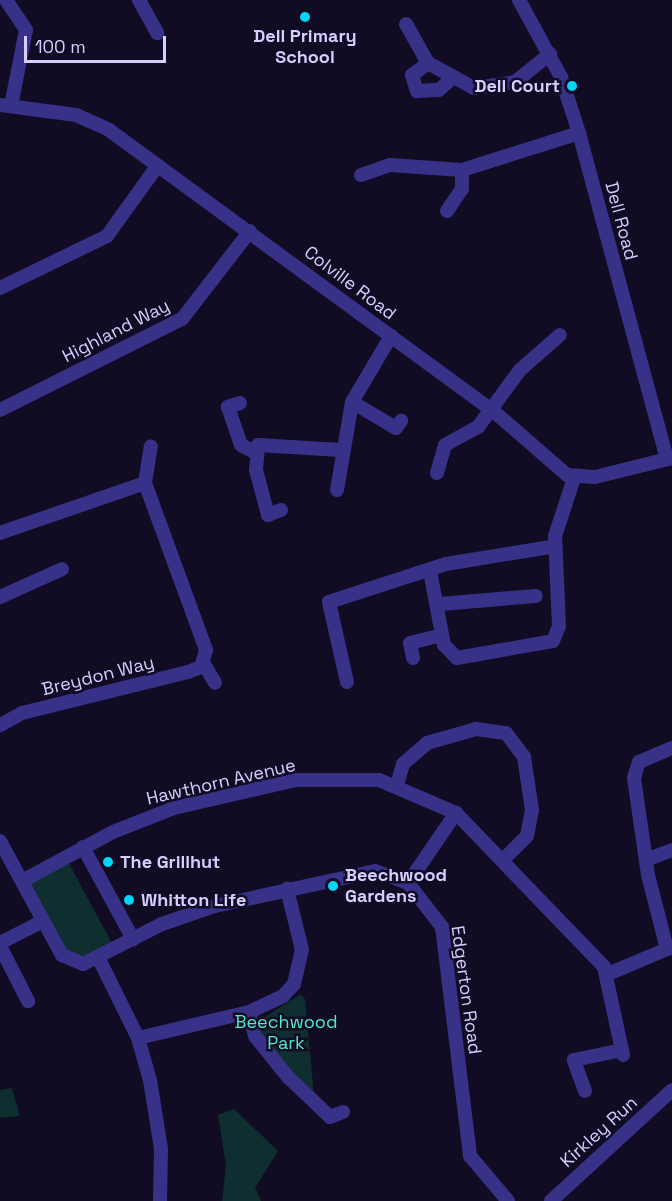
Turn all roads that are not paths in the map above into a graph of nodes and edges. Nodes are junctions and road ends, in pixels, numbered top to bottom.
1 (6, 0) edge
2 (139, 0) edge
3 (519, 0) edge
4 (406, 24) dead end
5 (157, 33) dead end
6 (550, 54) junction
7 (428, 63) junction
8 (451, 79) junction
9 (5, 106) edge
10 (579, 133) junction
11 (158, 165) junction
12 (462, 170) junction
13 (361, 175) dead end
14 (447, 211) dead end
15 (250, 231) junction
16 (0, 288) edge
17 (560, 335) dead end
18 (392, 336) junction
19 (352, 402) junction
20 (240, 403) dead end
21 (0, 410) edge
22 (492, 410) junction
23 (396, 428) dead end
24 (151, 446) dead end
25 (340, 450) junction
26 (254, 452) junction
27 (670, 462) edge
28 (437, 473) dead end
29 (574, 478) junction
30 (145, 483) junction
31 (337, 490) dead end
32 (269, 514) dead end
33 (0, 533) edge
34 (556, 546) junction
35 (63, 569) dead end
36 (430, 571) junction
37 (536, 596) dead end
38 (0, 597) edge
39 (440, 604) junction
40 (442, 636) junction
41 (413, 658) dead end
42 (203, 662) junction
43 (347, 682) dead end
44 (215, 683) dead end
45 (0, 725) edge
46 (672, 748) edge
47 (397, 785) junction
48 (456, 813) junction
49 (0, 841) edge
50 (82, 847) junction
51 (672, 850) edge
52 (504, 859) junction
53 (646, 860) junction
54 (22, 881) junction
55 (408, 883) junction
56 (287, 889) junction
57 (43, 921) junction
58 (133, 939) junction
59 (0, 945) edge
60 (670, 948) edge
61 (98, 957) junction
62 (608, 974) junction
63 (28, 1001) dead end
64 (249, 1012) junction
65 (138, 1038) junction
66 (585, 1090) dead end
67 (671, 1094) edge
68 (333, 1119) dead end
69 (160, 1201) edge
70 (508, 1201) edge
71 (551, 1201) edge

1 - 9 street
2 - 5 street
3 - 6 street, Dell Road
4 - 7 street
6 - 8 street
6 - 10 street, Dell Road
7 - 8 street
7 - 8 street
9 - 11 street, Colville Road
10 - 12 street
10 - 27 street, Dell Road
11 - 15 street, Colville Road
11 - 16 street
12 - 13 street
12 - 14 street
15 - 18 street, Colville Road
15 - 21 street, Highland Way
17 - 22 street
18 - 19 street
18 - 22 street, Colville Road
19 - 23 street
19 - 25 street
20 - 26 street
22 - 28 street
22 - 29 street, Colville Road
24 - 30 street
25 - 26 street
25 - 31 street
26 - 32 street
27 - 29 street
29 - 34 street
30 - 33 street
30 - 42 street
34 - 36 street
34 - 40 street
35 - 38 street
36 - 39 street
36 - 43 street
37 - 39 street
39 - 40 street
40 - 41 street
42 - 44 street
42 - 45 street, Breydon Way
46 - 53 street
47 - 48 street, Hawthorn Avenue
47 - 50 street, Hawthorn Avenue
47 - 52 street
48 - 52 street, Hawthorn Avenue
48 - 55 street
49 - 54 street
50 - 54 street, Hawthorn Avenue
50 - 58 street
51 - 53 street
52 - 62 street, Hawthorn Avenue
53 - 60 street
54 - 57 street
55 - 56 street
55 - 70 street, Edgerton Road
56 - 58 street
56 - 64 street
57 - 59 street
57 - 61 street
58 - 61 street
59 - 63 street
60 - 62 street
61 - 65 street
62 - 66 street
64 - 65 street
64 - 68 street
65 - 69 street
67 - 71 street, Kirkley Run

